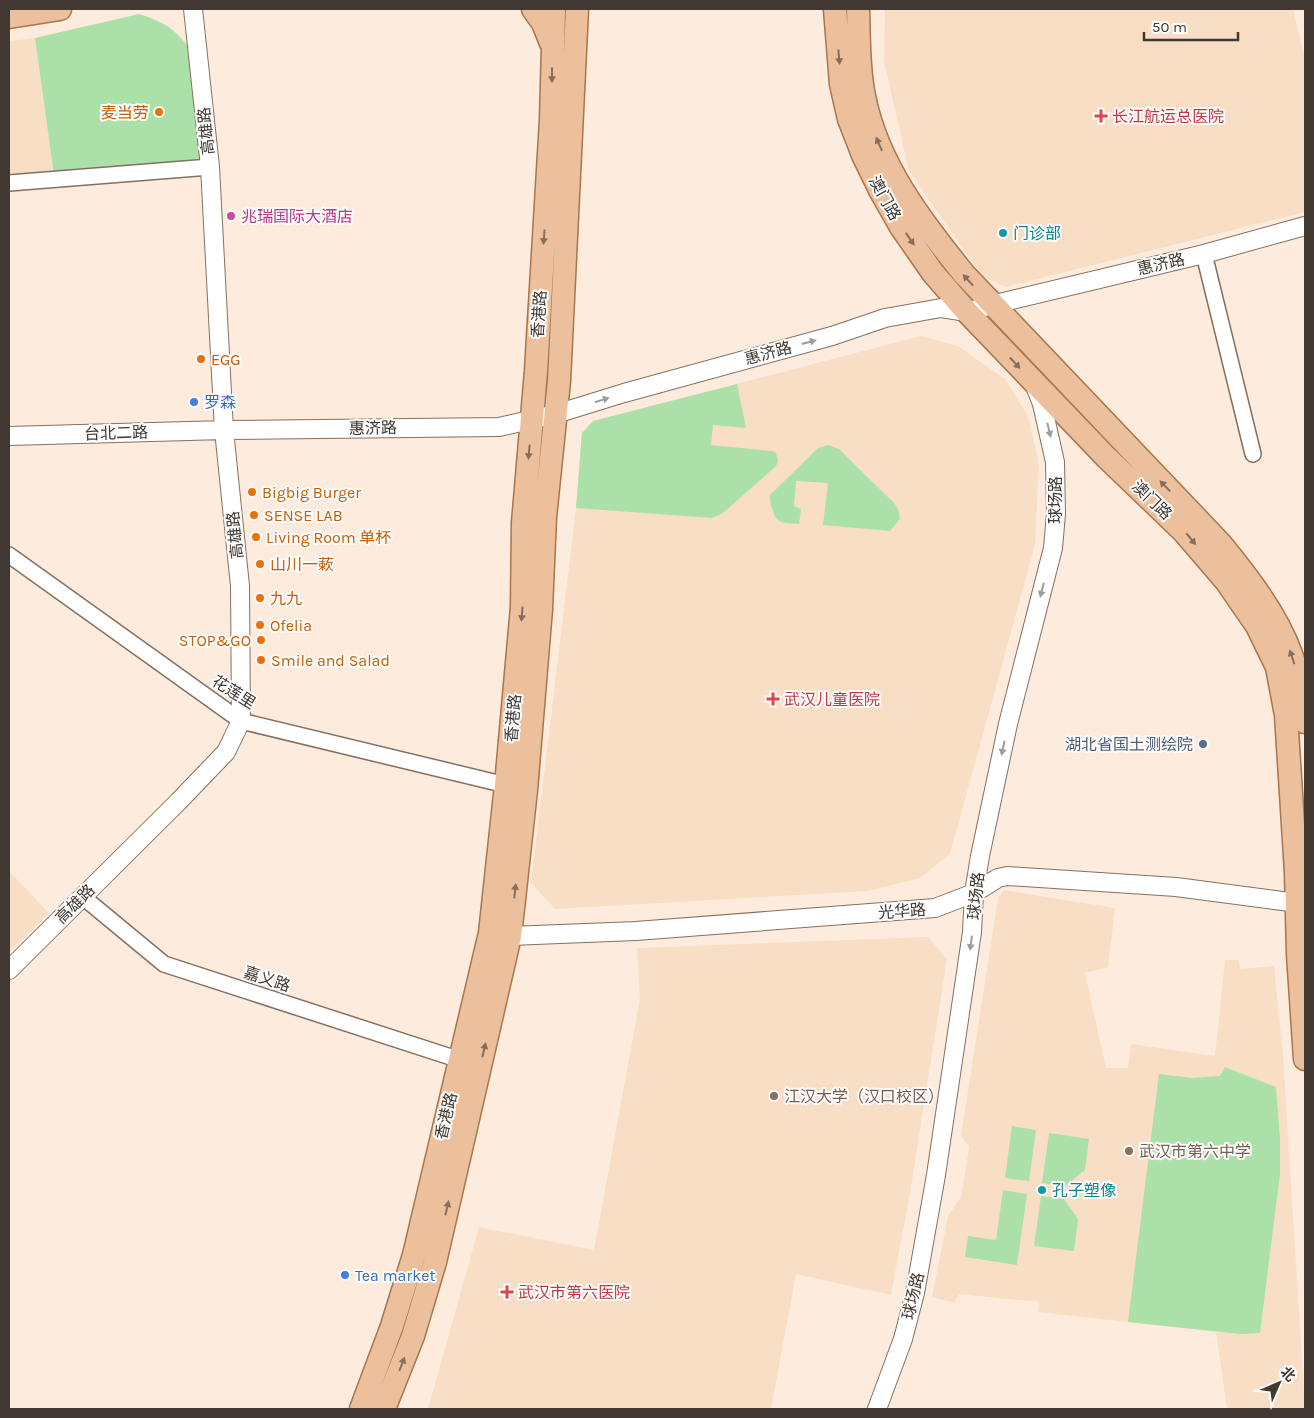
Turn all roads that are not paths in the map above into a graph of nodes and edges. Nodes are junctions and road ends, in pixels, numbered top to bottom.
1 (60, 9) edge
2 (192, 9) edge
3 (533, 9) edge
4 (554, 9) edge
5 (577, 9) edge
6 (589, 9) edge
7 (835, 9) edge
8 (858, 9) edge
9 (9, 18) edge
10 (552, 45) junction
11 (575, 47) junction
12 (210, 167) junction
13 (9, 183) edge
14 (1305, 226) edge
15 (1204, 254) junction
16 (991, 305) junction
17 (967, 312) junction
18 (1034, 384) junction
19 (556, 414) junction
20 (532, 420) junction
21 (224, 430) junction
22 (9, 436) edge
23 (1254, 454) dead end
24 (9, 555) edge
25 (241, 721) junction
26 (1305, 722) edge
27 (506, 785) junction
28 (974, 893) junction
29 (83, 897) junction
30 (1301, 904) edge
31 (500, 934) junction
32 (9, 970) edge
33 (1305, 1059) edge
34 (460, 1060) junction
35 (362, 1409) edge
36 (384, 1409) edge
37 (877, 1409) edge

1 - 9 main road
2 - 12 street, 高雄路
3 - 10 main road
4 - 10 main road, 香港路
5 - 11 main road, 香港路
6 - 11 main road
7 -> 17 main road, 澳门路
16 -> 8 main road, 澳门路
10 -> 20 main road, 香港路
11 - 19 main road, 香港路
12 - 13 street
12 - 21 street, 高雄路
14 - 15 street, 惠济路
15 - 16 street, 惠济路
15 - 23 street
16 - 17 street, 惠济路
26 -> 16 main road, 澳门路
17 -> 18 main road, 澳门路
19 -> 17 street, 惠济路
18 -> 28 street, 球场路
18 -> 30 main road, 澳门路
19 - 20 street, 惠济路
31 -> 19 main road, 香港路
20 - 21 street, 惠济路
20 -> 27 main road, 香港路
21 - 22 street, 台北二路
21 - 25 street, 高雄路
24 - 25 street, 花莲里
25 - 27 street, 花莲里
25 - 29 street, 高雄路
27 - 31 main road, 香港路
28 - 30 street, 光华路
28 - 31 street, 光华路
28 -> 37 street, 球场路
29 - 32 street, 高雄路
29 - 34 street, 嘉义路
30 - 33 main road, 澳门路
31 - 34 main road, 香港路
36 -> 31 main road, 香港路
34 - 35 main road, 香港路

